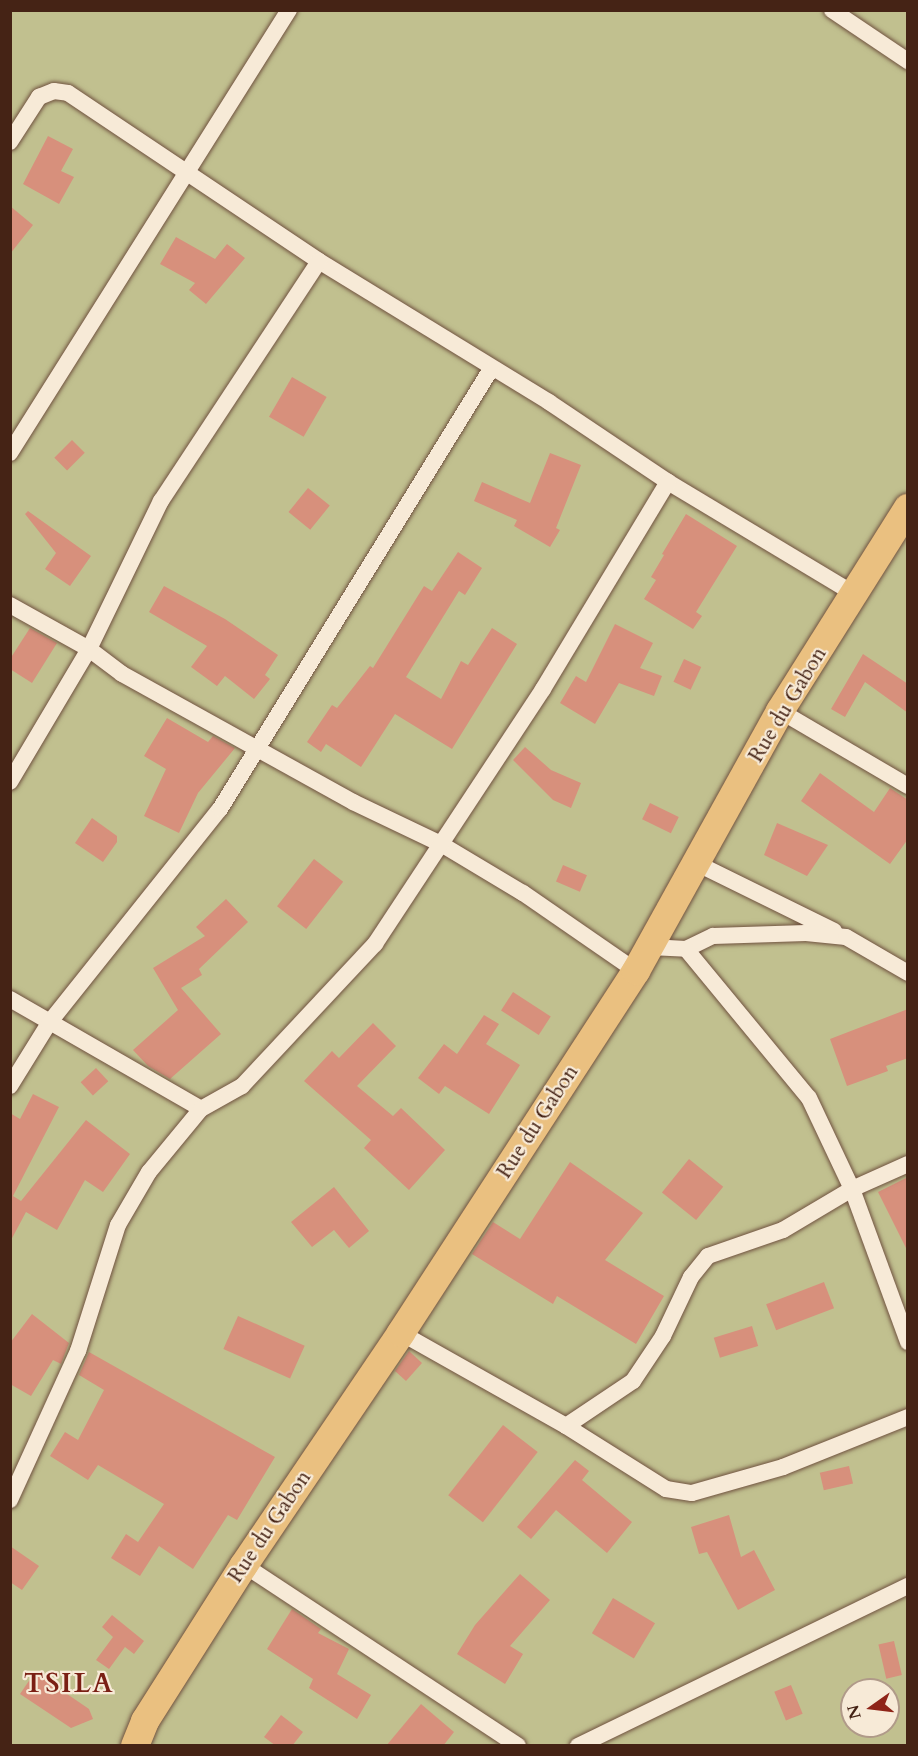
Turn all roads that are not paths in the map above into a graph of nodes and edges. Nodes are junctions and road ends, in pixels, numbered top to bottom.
1 (289, 10) edge
2 (832, 10) edge
3 (908, 61) edge
4 (10, 142) edge
5 (190, 173) junction
6 (319, 261) junction
7 (491, 369) junction
8 (10, 453) edge
9 (668, 482) junction
10 (908, 508) edge
11 (853, 593) junction
12 (10, 604) edge
13 (89, 649) junction
14 (780, 711) junction
15 (258, 748) junction
16 (10, 782) edge
17 (908, 786) edge
18 (441, 844) junction
19 (696, 863) junction
20 (846, 937) junction
21 (686, 950) junction
22 (643, 959) junction
23 (908, 973) edge
24 (10, 999) edge
25 (49, 1023) junction
26 (10, 1086) edge
27 (201, 1109) junction
28 (908, 1164) edge
29 (852, 1189) junction
30 (401, 1333) junction
31 (908, 1342) edge
32 (908, 1417) edge
33 (566, 1426) junction
34 (10, 1500) edge
35 (244, 1565) junction
36 (908, 1586) edge
37 (140, 1733) edge
38 (115, 1746) edge
39 (518, 1746) edge
40 (578, 1746) edge

1 - 5 street
2 - 3 street
4 - 5 street
5 - 6 street
5 - 8 street
6 - 7 street
6 - 13 street
7 - 9 street
7 - 15 street
9 - 11 street
9 - 18 street
10 - 11 highway, Rue du Gabon
11 - 14 highway, Rue du Gabon
12 - 13 street
13 - 15 street
13 - 16 street
14 - 17 street
14 - 19 highway, Rue du Gabon
15 - 18 street
15 - 25 street
18 - 22 street
18 - 27 street
19 - 20 street
19 - 22 highway, Rue du Gabon
20 - 21 street
20 - 23 street
21 - 22 street
21 - 29 street
22 - 30 highway, Rue du Gabon
24 - 25 street
25 - 26 street
25 - 27 street
27 - 34 street
28 - 29 street
29 - 31 street
29 - 33 street
30 - 33 street
30 - 35 highway, Rue du Gabon
32 - 33 street
35 - 37 highway, Rue du Gabon
35 - 39 street
36 - 40 street
37 - 38 highway, Rue du Gabon

